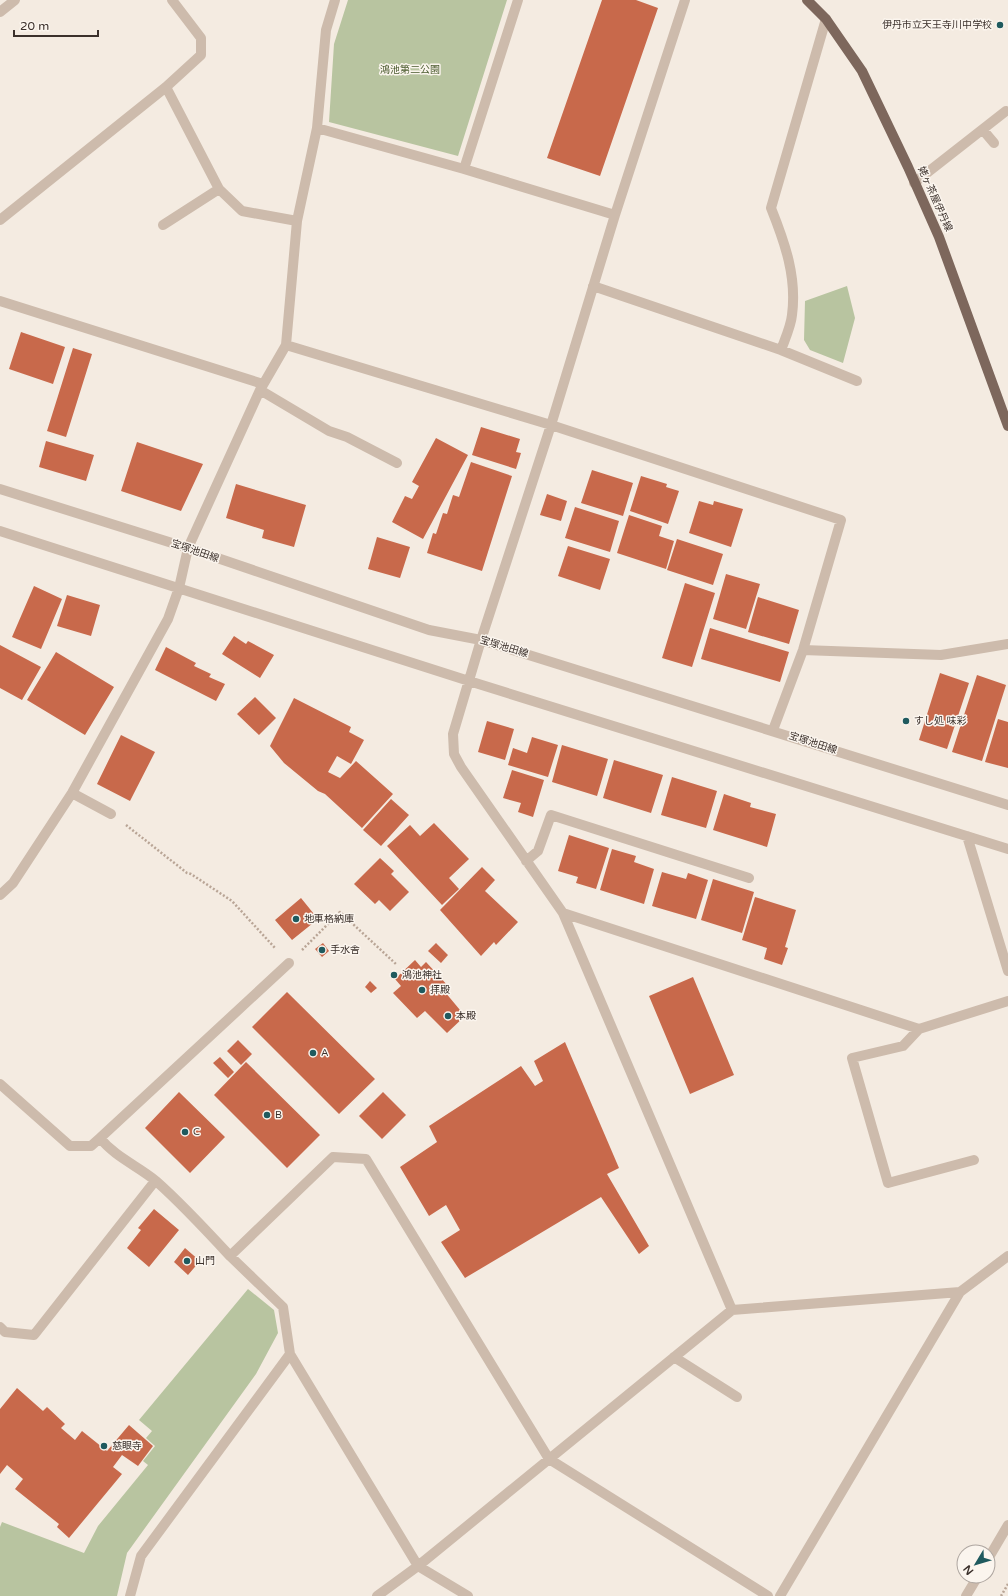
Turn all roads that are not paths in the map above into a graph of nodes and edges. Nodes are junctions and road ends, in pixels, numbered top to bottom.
1 (15, 0) edge
2 (172, 0) edge
3 (335, 0) edge
4 (518, 0) edge
5 (685, 0) edge
6 (808, 0) edge
7 (0, 12) edge
8 (826, 19) junction
9 (166, 87) junction
10 (1006, 111) dead end
11 (317, 128) junction
12 (983, 130) junction
13 (994, 143) dead end
14 (464, 168) junction
15 (914, 184) junction
16 (219, 189) junction
17 (615, 215) junction
18 (0, 220) edge
19 (297, 221) junction
20 (163, 224) dead end
21 (593, 286) junction
22 (0, 301) edge
23 (286, 345) junction
24 (781, 350) junction
25 (857, 381) dead end
26 (262, 387) junction
27 (551, 425) junction
28 (1008, 426) edge
29 (397, 463) dead end
30 (0, 489) edge
31 (0, 531) edge
32 (188, 548) junction
33 (179, 588) junction
34 (481, 640) junction
35 (1008, 644) edge
36 (803, 650) junction
37 (469, 681) junction
38 (772, 730) junction
39 (72, 793) junction
40 (1008, 805) edge
41 (111, 814) road end
42 (967, 836) junction
43 (1008, 849) edge
44 (526, 861) junction
45 (749, 878) dead end
46 (0, 895) edge
47 (563, 913) junction
48 (289, 964) road end
49 (1008, 971) edge
50 (1008, 1001) edge
51 (919, 1029) junction
52 (0, 1084) edge
53 (100, 1138) junction
54 (974, 1160) dead end
55 (155, 1180) junction
56 (230, 1256) junction
57 (1008, 1256) edge
58 (960, 1292) junction
59 (732, 1310) junction
60 (0, 1327) edge
61 (290, 1354) junction
62 (674, 1357) junction
63 (737, 1397) dead end
64 (549, 1459) junction
65 (1008, 1525) edge
66 (996, 1545) edge
67 (418, 1566) junction
68 (973, 1584) edge
69 (130, 1596) edge
70 (377, 1596) edge
71 (468, 1596) edge
72 (768, 1596) edge
73 (780, 1596) edge
74 (966, 1596) edge

1 - 7 street
2 - 9 street
3 - 11 street
4 - 14 street
5 - 17 street
6 - 8 main road, 姥ヶ茶屋伊丹線
8 - 15 main road, 姥ヶ茶屋伊丹線
8 - 24 street
9 - 16 street
9 - 18 street
10 - 12 street
11 - 14 street
11 - 19 street
12 - 13 street
12 - 15 street
14 - 17 street
15 - 28 main road, 姥ヶ茶屋伊丹線
16 - 19 street
16 - 20 street
17 - 21 street
19 - 23 street
21 - 24 street
21 - 27 street
22 - 26 street
23 - 26 street
23 - 27 street
24 - 25 street
26 - 29 street
26 - 32 street
27 - 34 street
27 - 36 street
30 - 32 street, 宝塚池田線
31 - 33 street
32 - 33 street
32 - 34 street, 宝塚池田線
33 - 37 street
33 - 39 street
34 - 37 street
34 - 38 street, 宝塚池田線
35 - 36 street
36 - 38 street
37 - 42 street
37 - 44 street
38 - 40 street, 宝塚池田線
39 - 41 street
39 - 46 street
42 - 43 street
42 - 49 street
44 - 45 street
44 - 47 street
47 - 51 street
47 - 59 street
48 - 53 street
50 - 51 street
51 - 54 street
52 - 53 street
53 - 55 street
55 - 56 street
55 - 60 street
56 - 61 street
56 - 64 street
57 - 58 street
58 - 59 street
58 - 73 street
59 - 62 street
61 - 67 street
61 - 69 street
62 - 63 street
62 - 64 street
64 - 67 street
64 - 72 street
65 - 66 street
67 - 70 street
67 - 71 street
68 - 74 street

